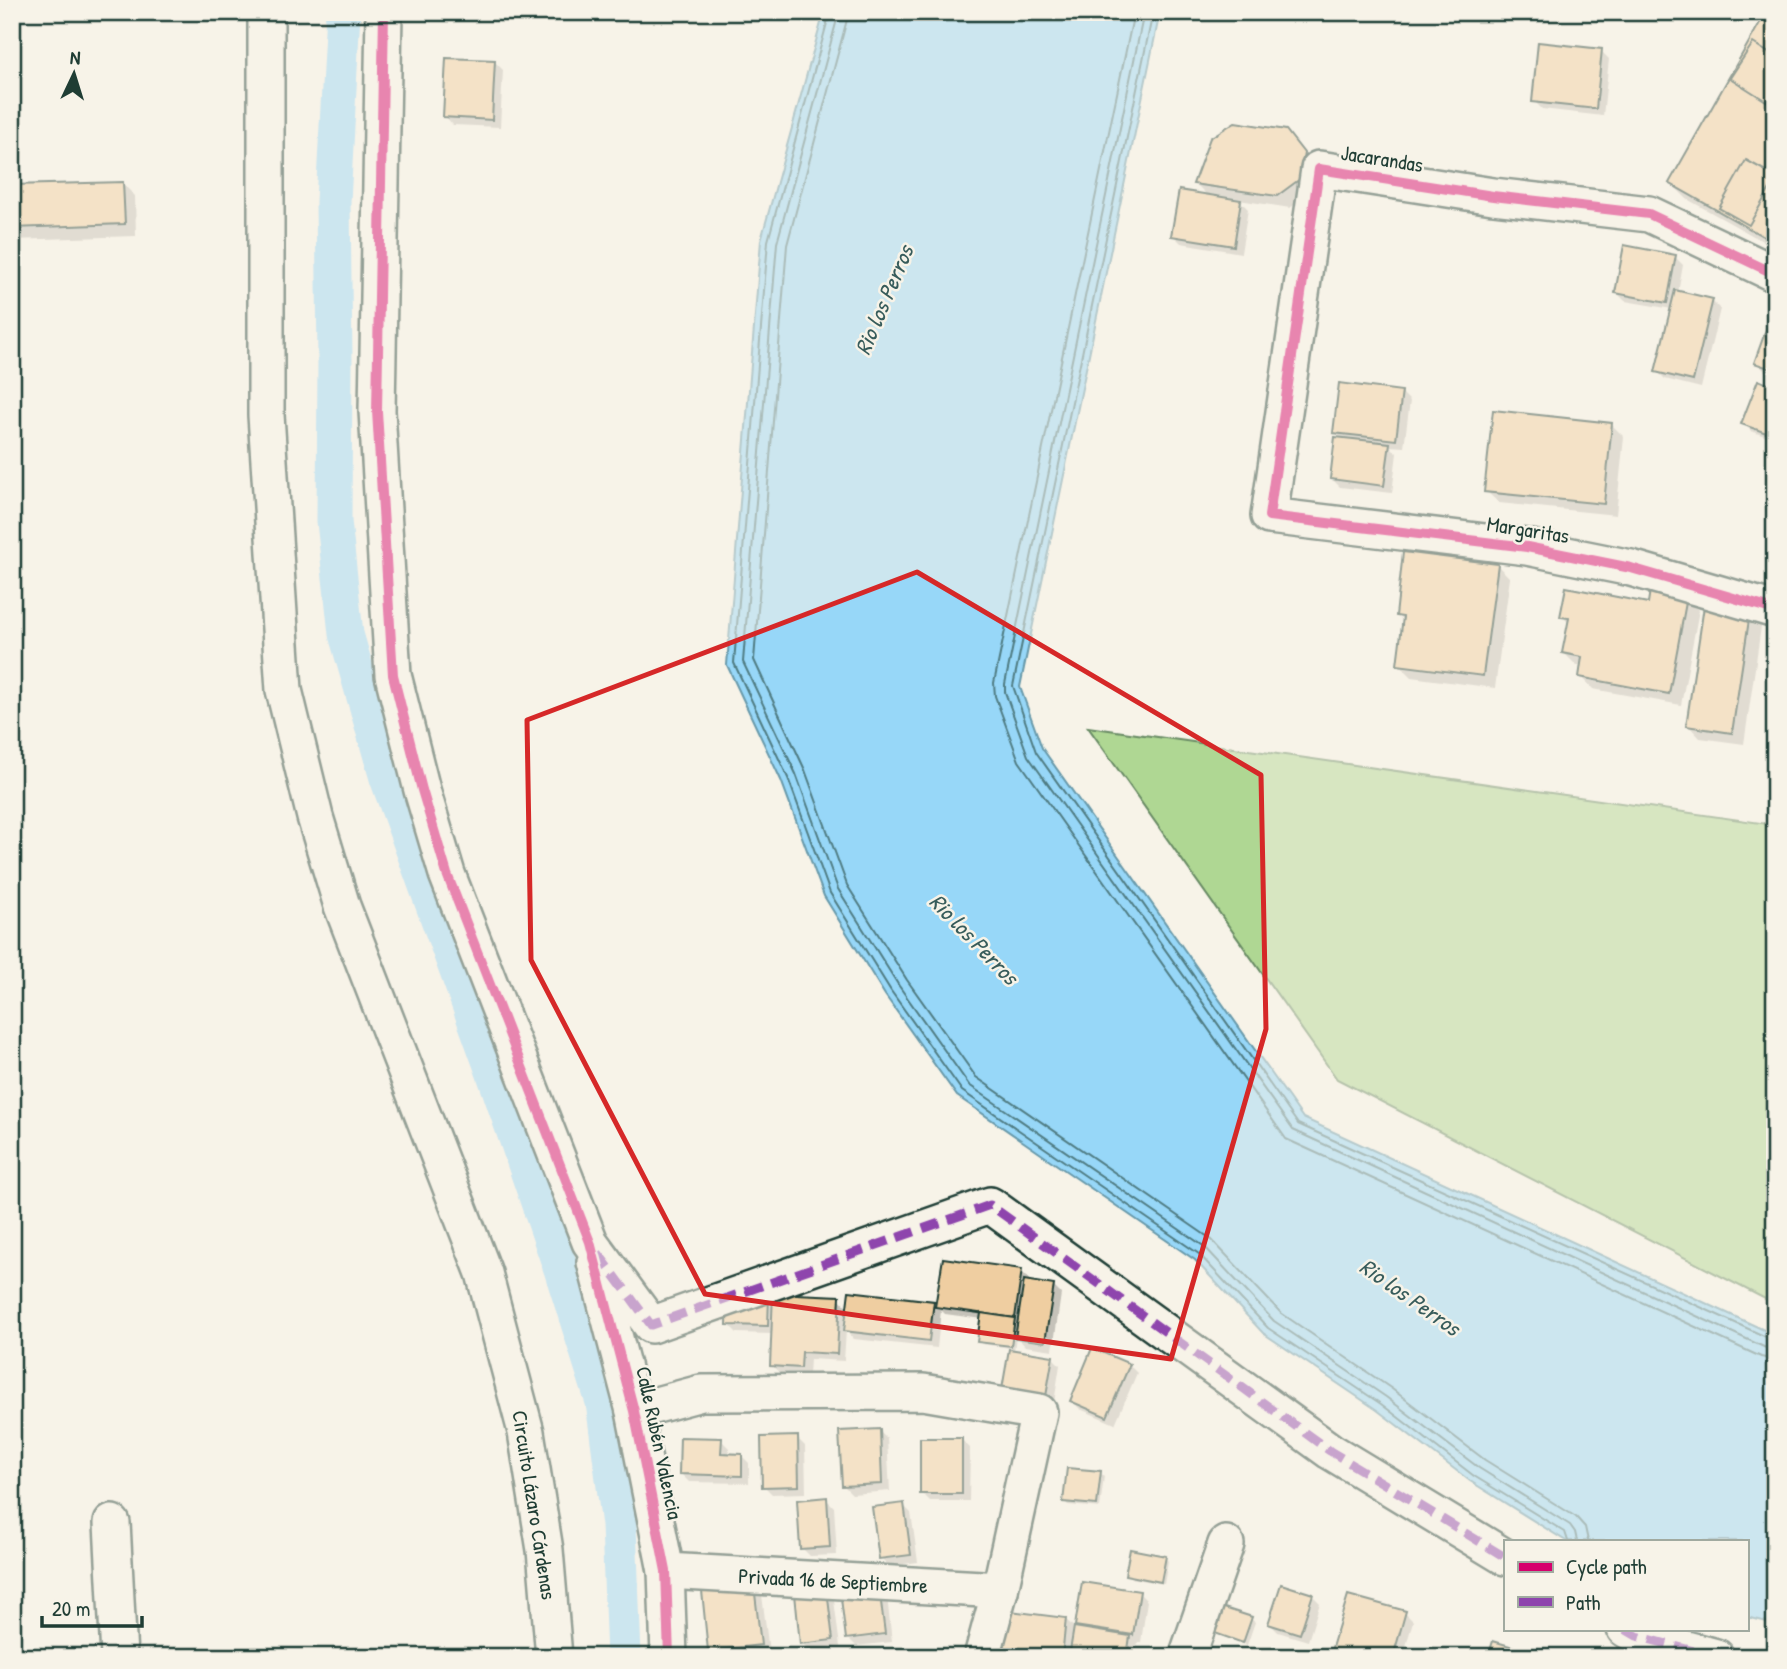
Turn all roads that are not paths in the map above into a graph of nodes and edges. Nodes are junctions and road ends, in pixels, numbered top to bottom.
1 (266, 12) edge
2 (384, 12) edge
3 (1775, 274) edge
4 (1269, 516) joint
5 (1775, 610) edge
6 (590, 1242) junction
7 (635, 1410) junction
8 (112, 1523) dead end
9 (1226, 1544) dead end
10 (1504, 1556) edge
11 (666, 1571) junction
12 (999, 1590) junction
13 (1627, 1630) edge
14 (1189, 1656) edge
15 (119, 1657) edge
16 (554, 1657) edge
17 (669, 1657) edge
18 (982, 1657) edge
19 (1716, 1657) edge

1 - 16 street, Circuito Lázaro Cárdenas
2 - 6 street
3 - 4 street, Jacarandas
4 - 5 street, Margaritas
6 - 7 street, Calle Rubén Valencia
6 - 10 street
7 - 11 street, Calle Rubén Valencia
7 - 12 street
8 - 15 street
9 - 14 street
11 - 12 street, Privada 16 de Septiembre
11 - 17 street, Calle Rubén Valencia
12 - 18 street
13 - 19 street

